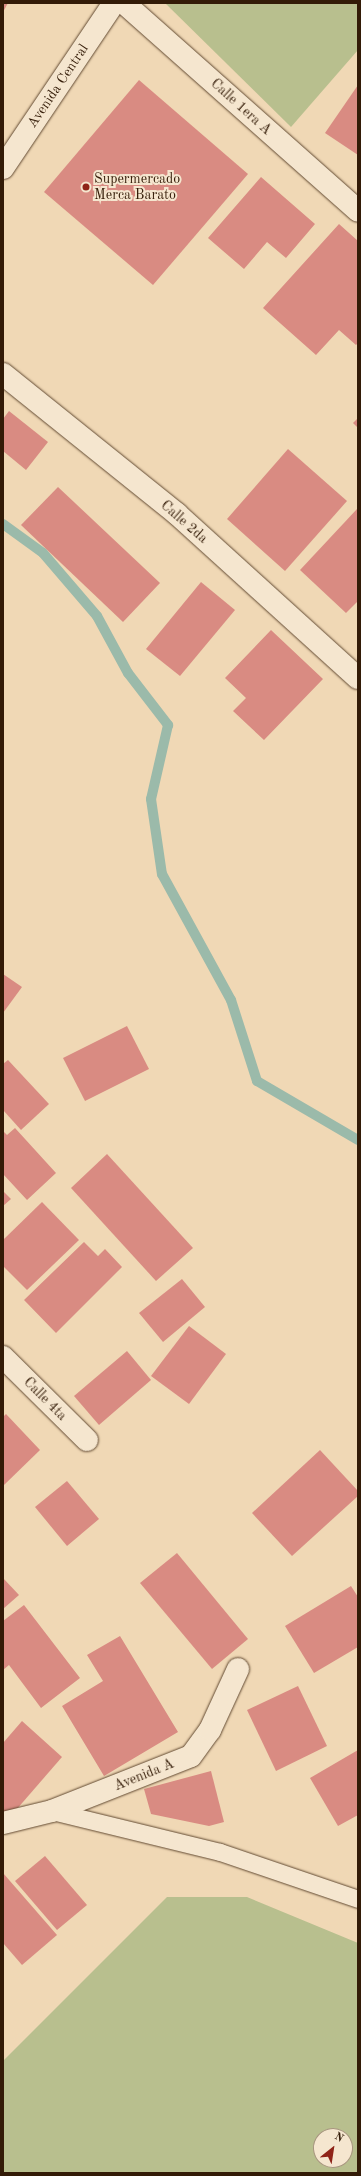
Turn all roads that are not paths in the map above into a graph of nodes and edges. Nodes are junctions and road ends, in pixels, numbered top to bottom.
1 (114, 3) edge
2 (124, 3) edge
3 (3, 168) edge
4 (358, 211) edge
5 (3, 374) edge
6 (358, 678) edge
7 (3, 1357) edge
8 (87, 1440) dead end
9 (238, 1669) dead end
10 (52, 1811) junction
11 (3, 1823) edge
12 (358, 1899) edge

1 - 3 street, Avenida Central
2 - 4 street, Calle 1era A
5 - 6 street, Calle 2da
7 - 8 street, Calle 4ta
9 - 10 street, Avenida A
10 - 11 street, Avenida A
10 - 12 lane

